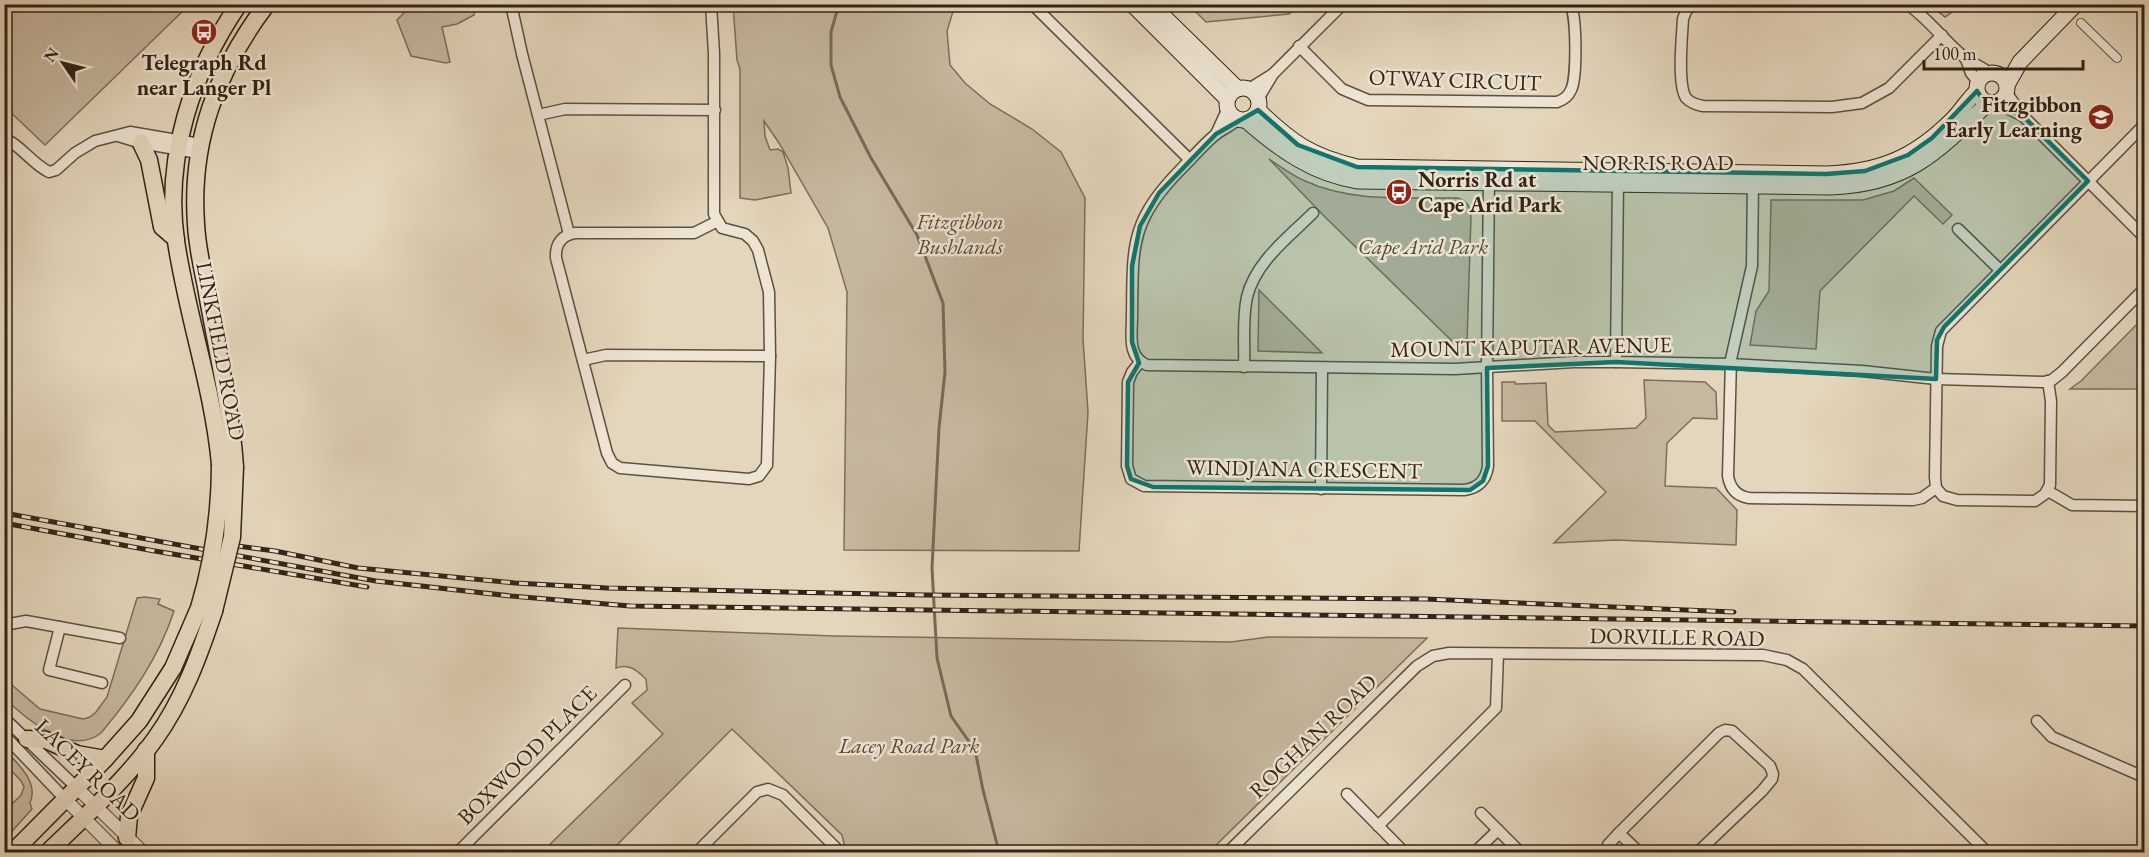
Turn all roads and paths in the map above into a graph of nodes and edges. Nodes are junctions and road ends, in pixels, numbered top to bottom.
1 (239, 4) edge
2 (267, 4) edge
3 (511, 4) edge
4 (711, 4) edge
5 (1032, 4) edge
6 (1132, 4) edge
7 (1151, 4) edge
8 (1343, 4) edge
9 (1570, 4) edge
10 (1907, 4) edge
11 (2076, 4) edge
12 (1689, 6) edge
13 (2081, 23) dead end
14 (1942, 35) junction
15 (1299, 46) junction
16 (2117, 58) dead end
17 (1992, 88) junction
18 (1243, 105) junction
19 (715, 110) junction
20 (538, 116) junction
21 (2145, 125) edge
22 (118, 136) junction
23 (4, 138) edge
24 (141, 143) junction
25 (179, 145) junction
26 (199, 148) junction
27 (1190, 160) junction
28 (1489, 176) junction
29 (1618, 178) junction
30 (1753, 179) junction
31 (2088, 181) junction
32 (1313, 213) dead end
33 (716, 222) junction
34 (1958, 229) dead end
35 (569, 234) junction
36 (2145, 237) edge
37 (176, 239) junction
38 (2000, 270) junction
39 (2145, 289) edge
40 (770, 356) junction
41 (583, 360) junction
42 (1140, 362) junction
43 (1616, 362) junction
44 (1730, 364) junction
45 (1244, 367) junction
46 (1322, 368) junction
47 (1487, 368) junction
48 (1936, 379) junction
49 (2048, 381) junction
50 (227, 466) junction
51 (1936, 488) junction
52 (1321, 489) junction
53 (2048, 491) junction
54 (2145, 506) edge
55 (207, 610) junction
56 (4, 625) edge
57 (60, 627) junction
58 (120, 638) dead end
59 (1498, 654) junction
60 (1433, 656) joint
61 (102, 683) dead end
62 (625, 685) dead end
63 (4, 718) edge
64 (2037, 721) dead end
65 (4, 735) edge
66 (27, 739) junction
67 (146, 750) junction
68 (105, 759) junction
69 (2145, 777) edge
70 (71, 793) junction
71 (1347, 794) dead end
72 (95, 806) junction
73 (1481, 813) dead end
74 (83, 818) junction
75 (1378, 826) junction
76 (1498, 830) junction
77 (1619, 833) junction
78 (127, 838) junction
79 (1608, 845) dead end
80 (51, 850) edge
81 (1402, 850) dead end
82 (12, 852) edge
83 (72, 852) edge
84 (118, 852) edge
85 (142, 852) edge
86 (458, 852) edge
87 (697, 852) edge
88 (840, 852) edge
89 (1228, 852) edge
90 (1475, 852) edge
91 (1520, 852) edge
92 (1639, 852) edge
93 (1698, 852) edge
94 (1987, 852) edge

1 - 25 main road, LINKFIELD ROAD
2 - 26 main road, LINKFIELD ROAD
3 - 20 street
4 - 19 street
5 - 27 street
6 - 18 main road, NORRIS ROAD
7 - 18 main road, NORRIS ROAD
8 - 15 street
9 - 15 street, OTWAY CIRCUIT
10 - 14 street
11 - 17 main road
12 - 14 street
13 - 16 street
14 - 17 street
15 - 18 street
17 - 30 main road, NORRIS ROAD
17 - 31 street
18 - 27 street
18 - 28 main road, NORRIS ROAD
19 - 20 street
19 - 33 street
20 - 35 street
21 - 31 street
22 - 23 street
22 - 24 street
22 - 25 street
24 - 25 street
24 - 37 main road
25 - 26 street
25 - 37 main road, LINKFIELD ROAD
26 - 50 main road, LINKFIELD ROAD
27 - 42 street
28 - 29 main road, NORRIS ROAD
28 - 47 street, WINDJANA CRESCENT
29 - 30 main road, NORRIS ROAD
29 - 43 street
30 - 44 street
31 - 36 street
31 - 38 street
32 - 45 street
33 - 35 street
33 - 40 street
34 - 38 street
35 - 41 street
37 - 50 main road, LINKFIELD ROAD
38 - 48 street
39 - 49 street
40 - 41 street
40 - 41 street
42 - 45 street, MOUNT KAPUTAR AVENUE
42 - 52 street, WINDJANA CRESCENT
43 - 44 street, MOUNT KAPUTAR AVENUE
43 - 47 street, MOUNT KAPUTAR AVENUE
44 - 48 street, MOUNT KAPUTAR AVENUE
44 - 51 street
45 - 46 street, MOUNT KAPUTAR AVENUE
46 - 47 street, MOUNT KAPUTAR AVENUE
46 - 52 street
47 - 52 street, WINDJANA CRESCENT
48 - 49 street, MOUNT KAPUTAR AVENUE
48 - 51 street
49 - 53 street
50 - 55 main road, LINKFIELD ROAD, bridge
51 - 53 street
53 - 54 street
55 - 67 main road, LINKFIELD ROAD
55 - 68 main road, LINKFIELD ROAD
56 - 57 street
57 - 58 street
57 - 61 street
59 - 60 street, DORVILLE ROAD
59 - 75 street
59 - 94 street, DORVILLE ROAD
60 - 89 street, ROGHAN ROAD
62 - 86 street, BOXWOOD PLACE
63 - 66 street, LACEY ROAD
64 - 69 street
65 - 70 street, LACEY ROAD
66 - 68 main road
66 - 70 street, LACEY ROAD
67 - 72 main road, LINKFIELD ROAD
67 - 78 main road
68 - 70 main road, LINKFIELD ROAD
70 - 72 street, LACEY ROAD
70 - 74 street, LACEY ROAD
70 - 82 main road, LINKFIELD ROAD
71 - 75 street
72 - 74 main road, LINKFIELD ROAD
72 - 78 street, LACEY ROAD
73 - 76 street
74 - 80 main road, LINKFIELD ROAD
74 - 84 street, LACEY ROAD
75 - 81 street
76 - 90 street
76 - 91 street
77 - 79 street
77 - 92 street
77 - 93 street
78 - 85 street, LACEY ROAD
80 - 83 main road
87 - 88 street

